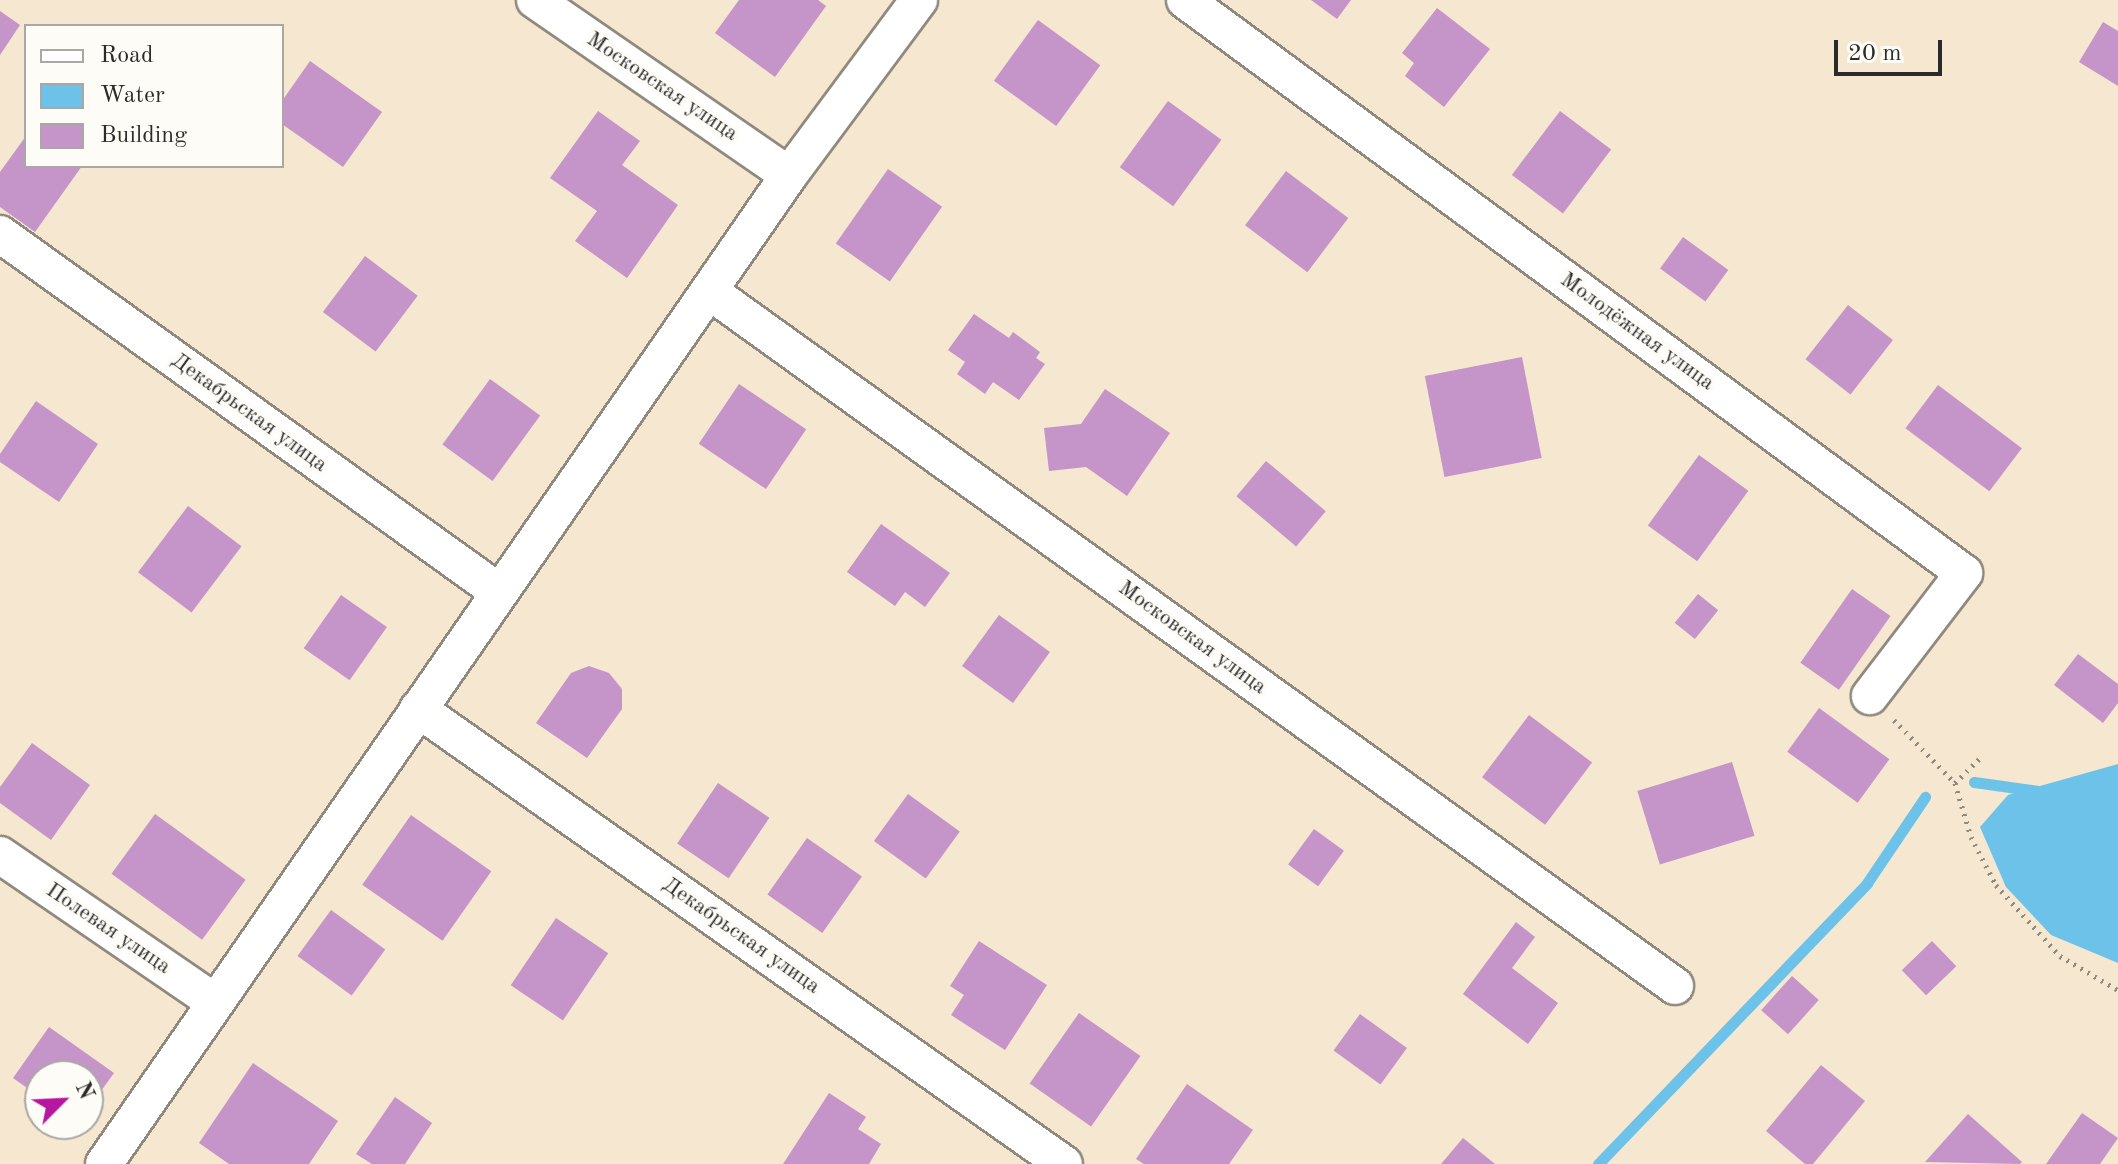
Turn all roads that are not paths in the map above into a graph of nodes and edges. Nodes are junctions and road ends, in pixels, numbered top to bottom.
1 (535, 0) edge
2 (919, 0) edge
3 (1185, 0) edge
4 (789, 175) junction
5 (0, 234) edge
6 (709, 291) junction
7 (499, 592) junction
8 (1870, 696) road end
9 (418, 709) junction
10 (0, 855) edge
11 (1675, 986) dead end
12 (215, 1002) junction
13 (120, 1158) edge
14 (1064, 1164) edge

1 - 4 street, Московская улица
2 - 4 street
3 - 8 street, Молодёжная улица
4 - 6 street
5 - 7 street, Декабрьская улица
6 - 7 street
6 - 11 street, Московская улица
7 - 9 street
9 - 12 street
9 - 14 street, Декабрьская улица
10 - 12 street, Полевая улица
12 - 13 street

